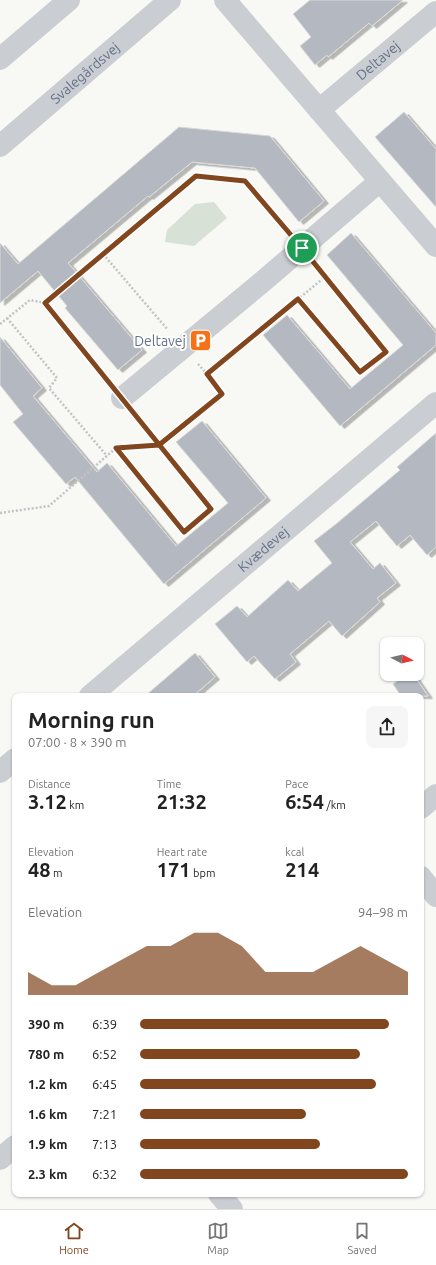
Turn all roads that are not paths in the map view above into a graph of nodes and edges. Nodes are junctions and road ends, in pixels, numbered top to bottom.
1 (69, 0) edge
2 (170, 0) edge
3 (225, 0) edge
4 (436, 12) edge
5 (0, 60) edge
6 (319, 110) junction
7 (0, 146) edge
8 (380, 181) junction
9 (436, 246) edge
10 (122, 398) road end
11 (436, 403) edge
12 (94, 693) edge
13 (12, 762) edge
14 (0, 772) edge
15 (436, 795) edge
16 (424, 805) edge
17 (424, 881) edge
18 (436, 896) edge
19 (222, 1197) edge
20 (232, 1209) edge

1 - 5 street
2 - 7 street, Svalegårdsvej
3 - 6 street
4 - 6 street, Deltavej
6 - 8 street
8 - 9 street
8 - 10 street
11 - 12 street, Kvædevej
13 - 14 street
15 - 16 street
17 - 18 street
19 - 20 street

